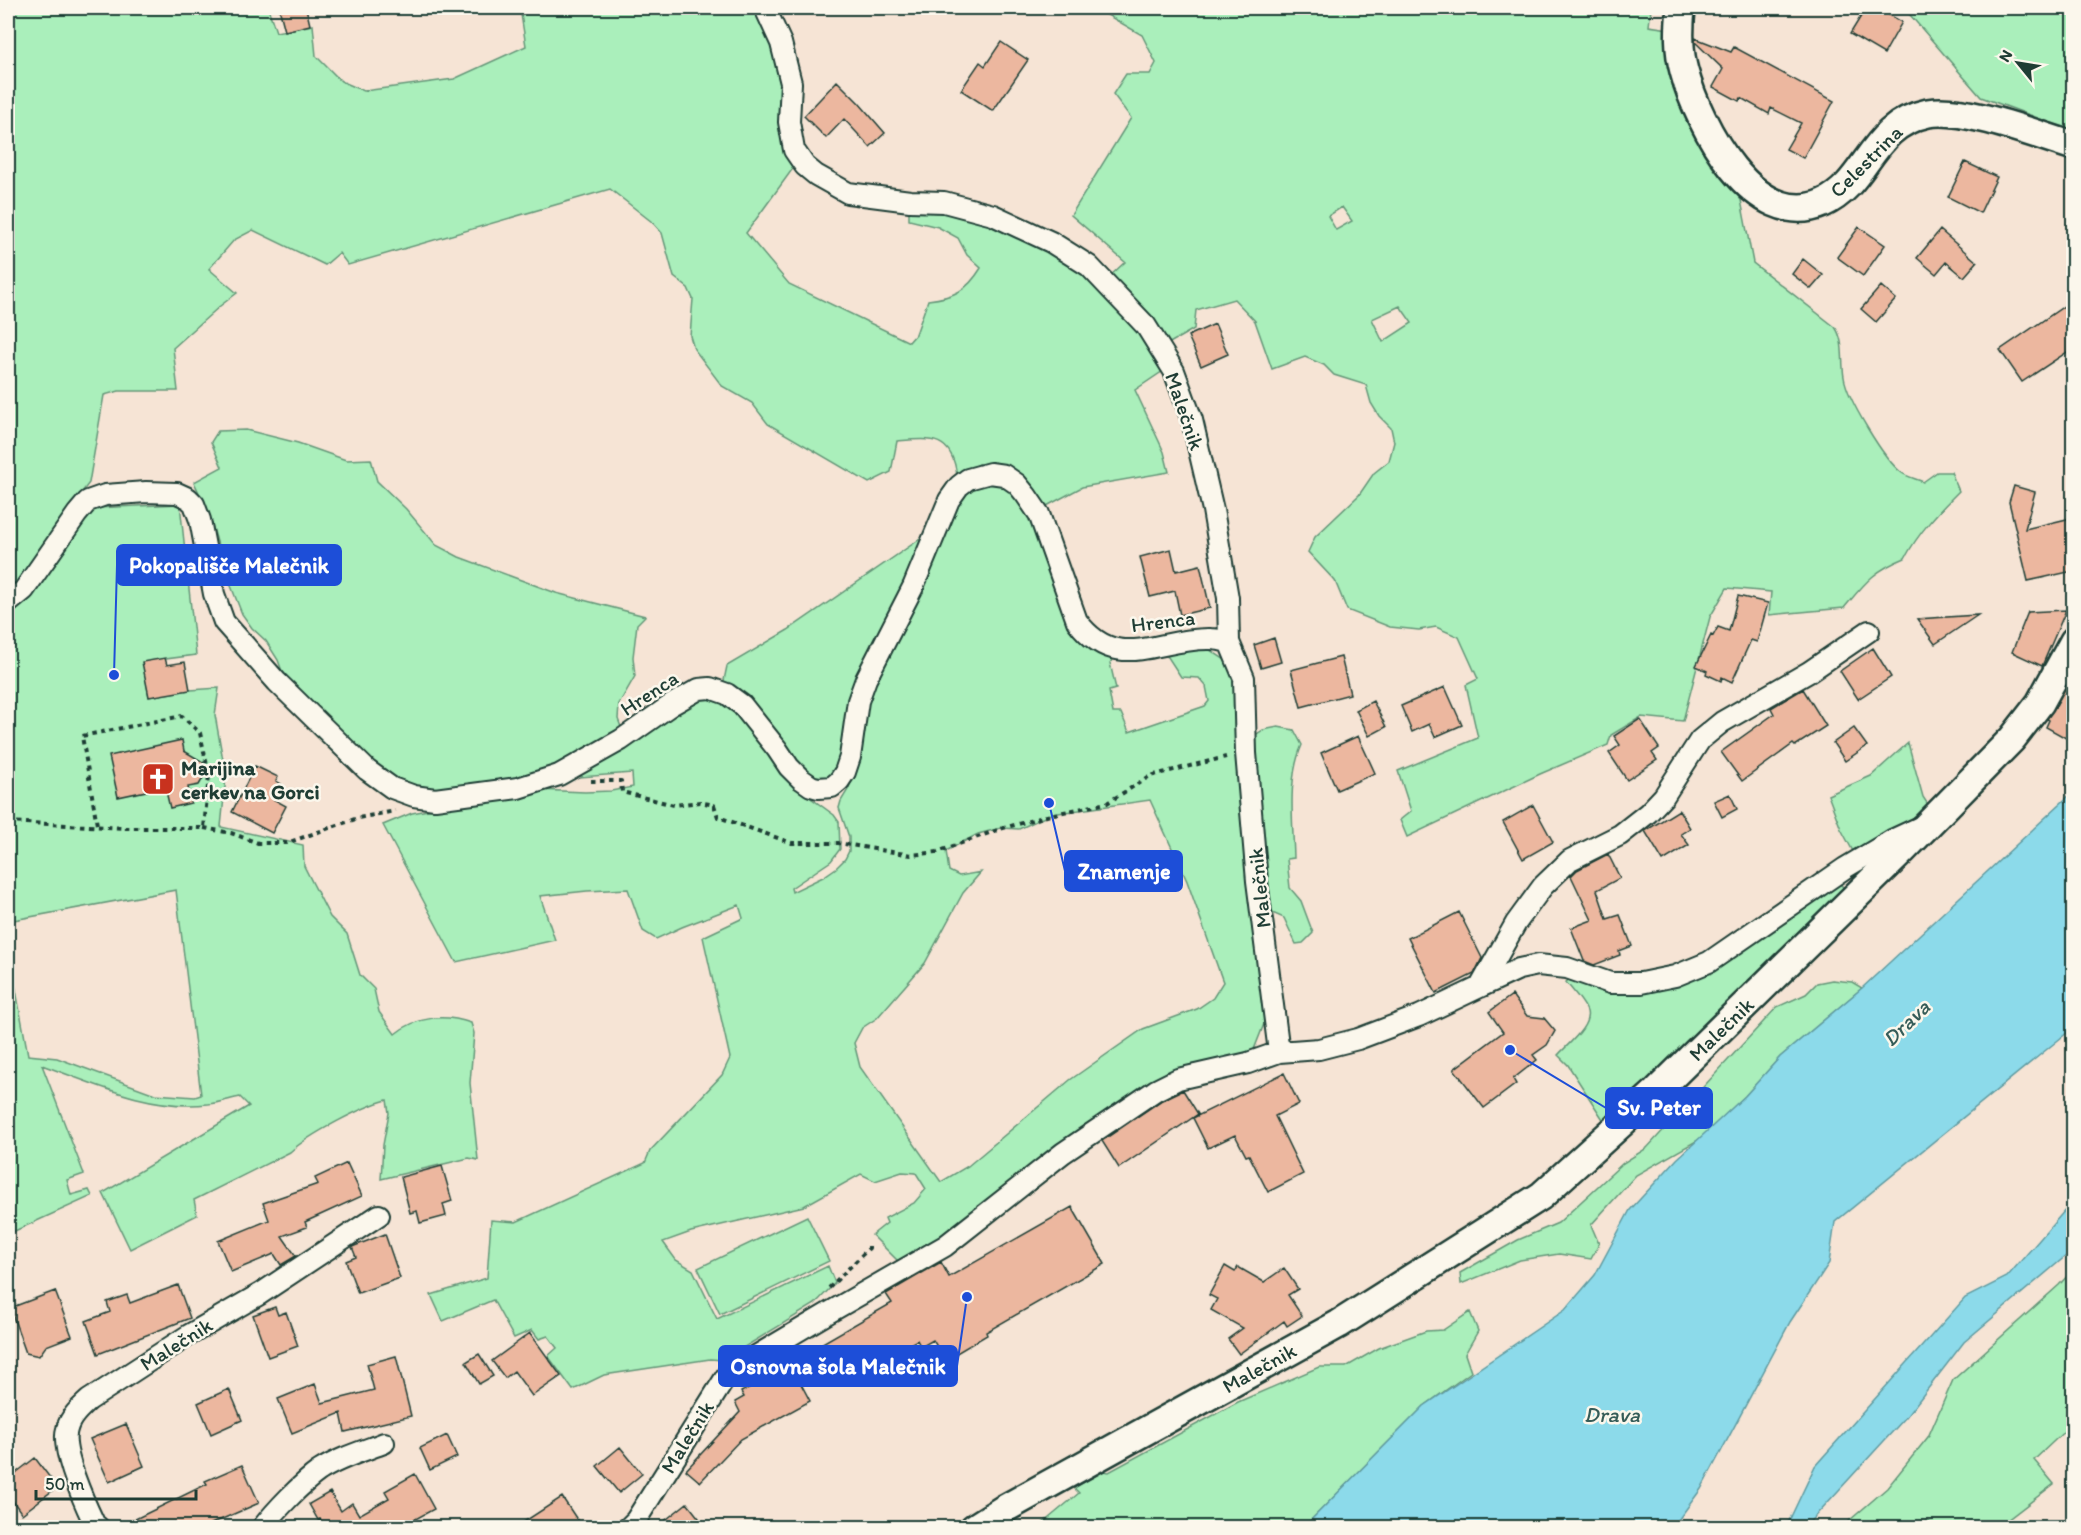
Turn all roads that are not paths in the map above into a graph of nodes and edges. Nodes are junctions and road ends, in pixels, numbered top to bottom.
1 (765, 8) edge
2 (1681, 8) edge
3 (2073, 146) edge
4 (8, 603) edge
5 (1869, 631) dead end
6 (2073, 641) edge
7 (1229, 642) junction
8 (1928, 824) junction
9 (1480, 987) junction
10 (1279, 1052) junction
11 (380, 1215) dead end
12 (384, 1443) dead end
13 (93, 1526) edge
14 (262, 1527) edge
15 (628, 1527) edge
16 (974, 1527) edge

1 - 7 street, Malečnik
2 - 3 street, Celestrina
4 - 7 street, Hrenca
5 - 9 street
6 - 8 street, Malečnik
7 - 10 street, Malečnik
8 - 9 street, Malečnik
8 - 16 street, Malečnik
9 - 10 street, Malečnik
10 - 15 street, Malečnik
11 - 13 street, Malečnik
12 - 14 street

